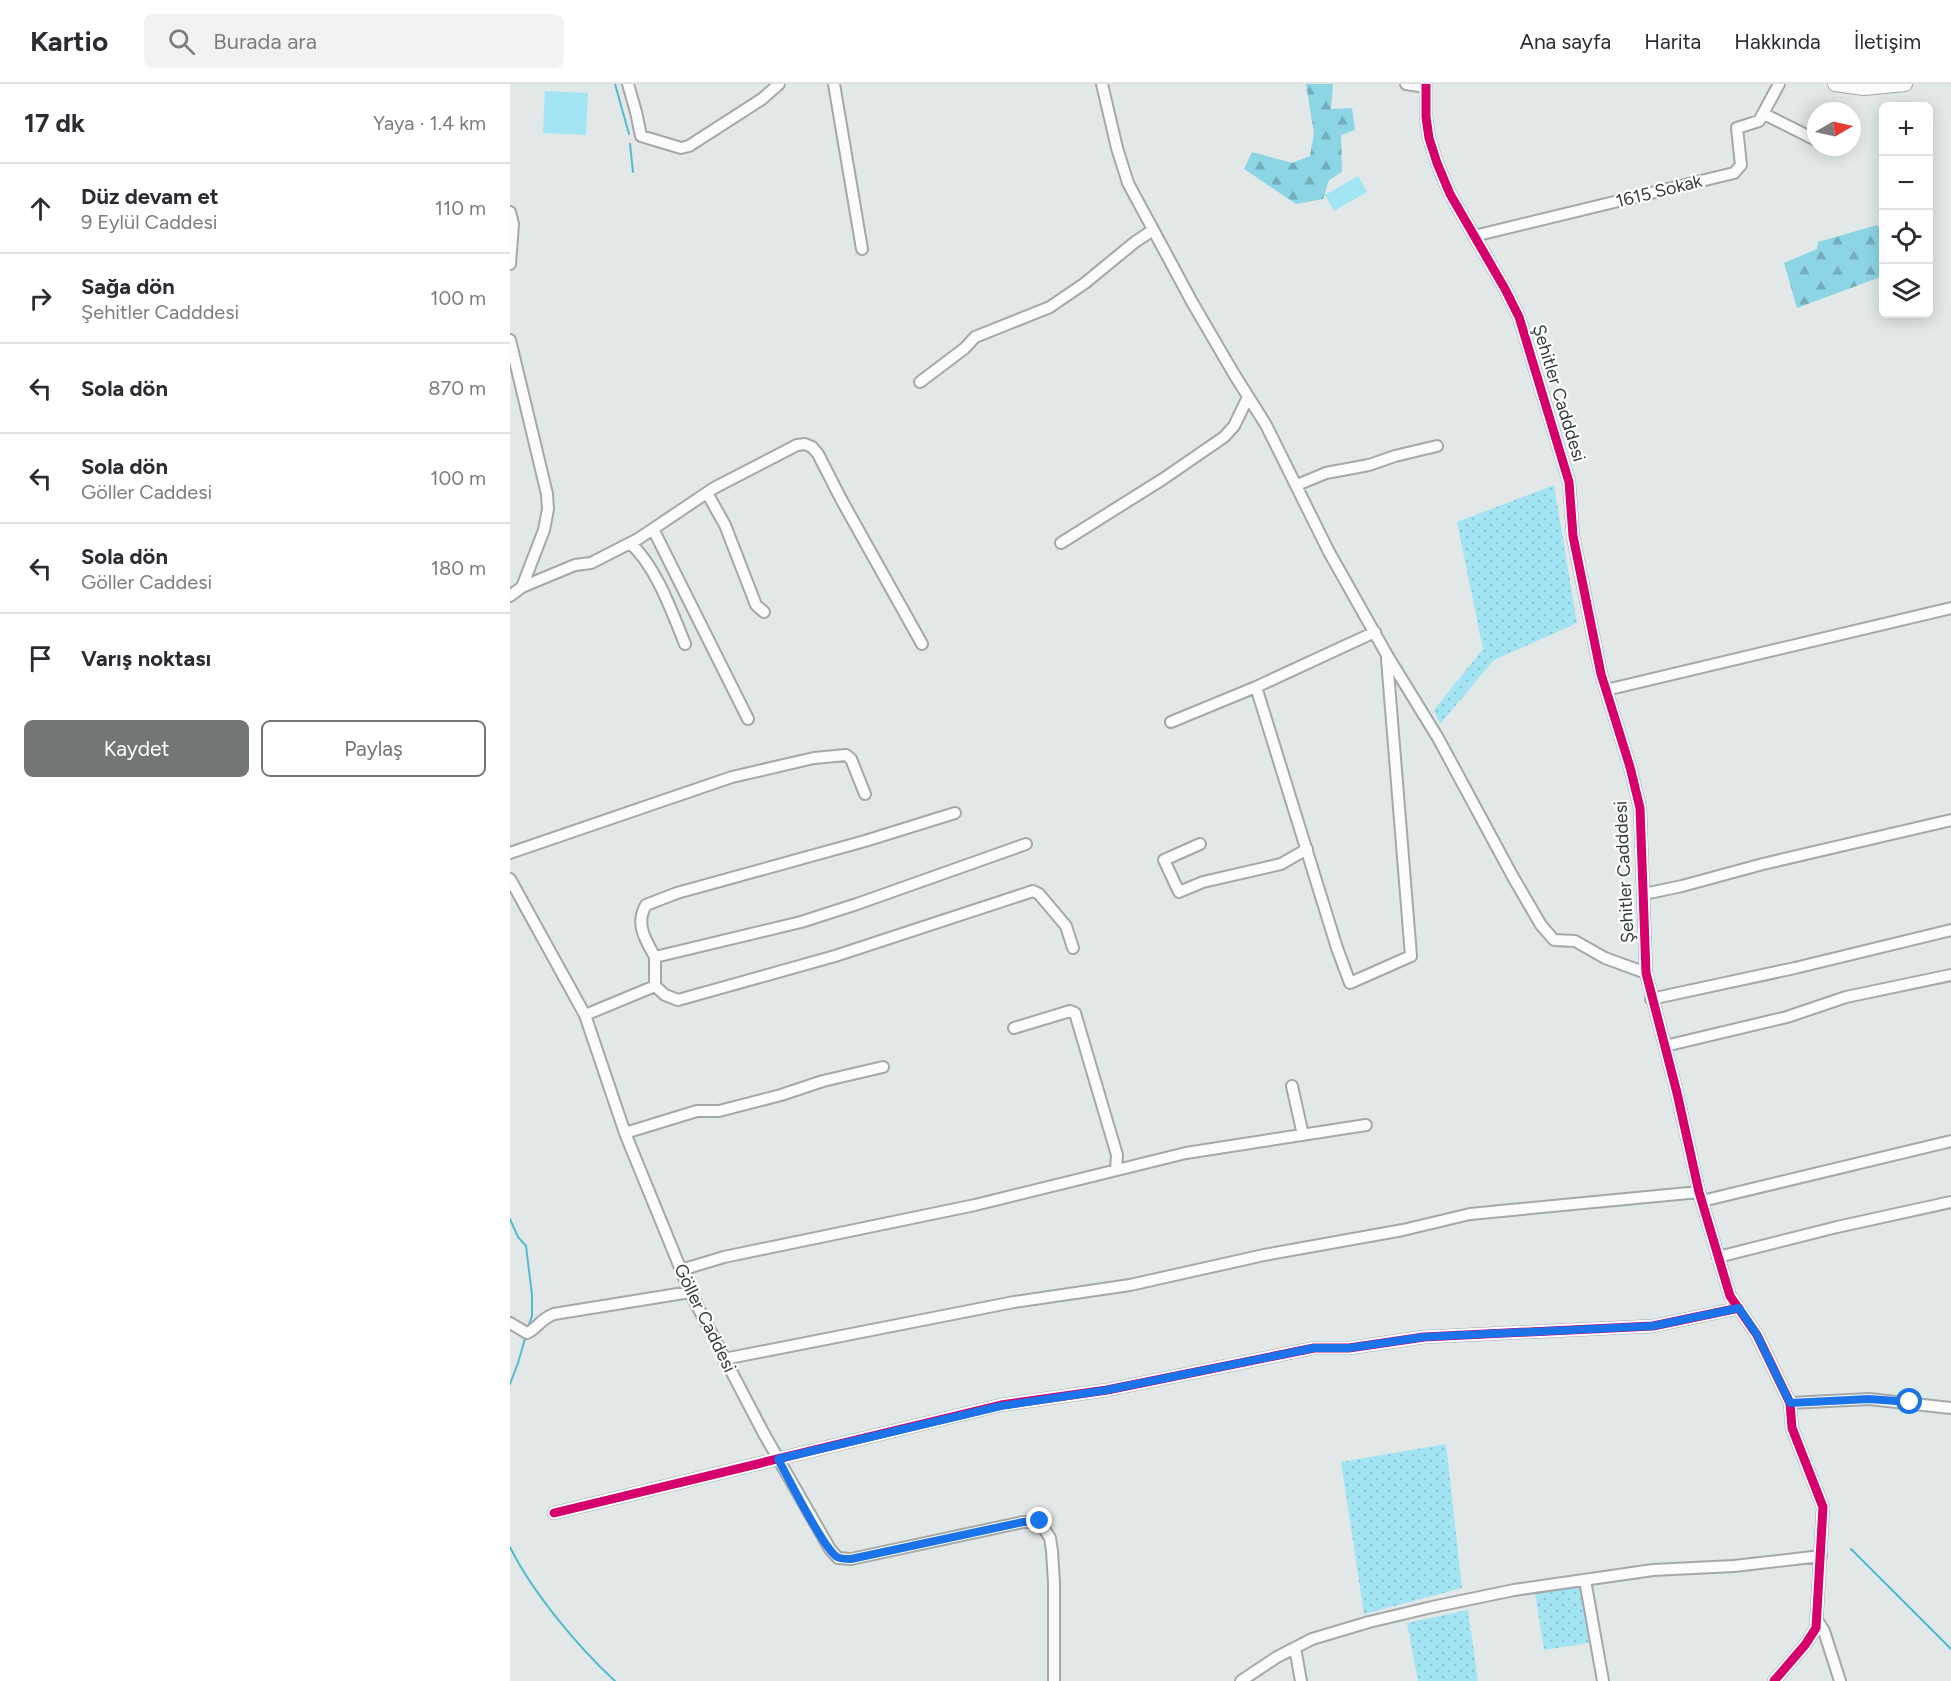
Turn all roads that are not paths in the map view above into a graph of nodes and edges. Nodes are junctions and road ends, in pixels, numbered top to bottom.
1 (628, 84) edge
2 (779, 84) edge
3 (834, 84) edge
4 (1102, 84) edge
5 (1406, 84) edge
6 (1779, 84) edge
7 (1835, 84) edge
8 (1905, 84) edge
9 (1426, 85) edge
10 (1764, 114) junction
11 (1807, 136) edge
12 (510, 212) edge
13 (1154, 230) junction
14 (1474, 236) junction
15 (862, 249) dead end
16 (510, 264) edge
17 (510, 340) edge
18 (920, 382) dead end
19 (1248, 397) junction
20 (1437, 446) dead end
21 (1297, 485) junction
22 (707, 493) junction
23 (653, 529) junction
24 (630, 543) junction
25 (1061, 543) dead end
26 (522, 587) junction
27 (510, 596) edge
28 (1951, 608) edge
29 (764, 612) dead end
30 (1375, 632) junction
31 (685, 644) dead end
32 (922, 644) dead end
33 (1387, 655) junction
34 (1256, 687) junction
35 (1606, 690) junction
36 (748, 719) dead end
37 (1171, 722) dead end
38 (865, 794) dead end
39 (955, 813) dead end
40 (1951, 820) edge
41 (1026, 844) dead end
42 (1200, 844) dead end
43 (1306, 849) junction
44 (510, 853) edge
45 (510, 879) edge
46 (1644, 894) junction
47 (1951, 930) edge
48 (1073, 948) dead end
49 (655, 957) junction
50 (1646, 973) junction
51 (1951, 975) edge
52 (655, 986) junction
53 (1651, 999) junction
54 (585, 1015) junction
55 (1014, 1028) dead end
56 (1665, 1046) junction
57 (883, 1067) dead end
58 (1292, 1086) dead end
59 (1366, 1125) dead end
60 (625, 1133) junction
61 (1303, 1135) junction
62 (1951, 1141) edge
63 (1116, 1170) junction
64 (1701, 1197) junction
65 (1951, 1202) edge
66 (1718, 1257) junction
67 (681, 1270) junction
68 (690, 1292) junction
69 (1739, 1308) junction
70 (510, 1323) edge
71 (724, 1359) junction
72 (1790, 1403) junction
73 (1951, 1408) edge
74 (778, 1459) junction
75 (554, 1513) dead end
76 (1821, 1556) junction
77 (1585, 1580) junction
78 (1817, 1620) junction
79 (1295, 1648) junction
80 (1054, 1681) edge
81 (1241, 1681) edge
82 (1301, 1681) edge
83 (1603, 1681) edge
84 (1774, 1681) edge
85 (1840, 1681) edge

1 - 2 street
3 - 15 street
4 - 13 street
5 - 9 street
6 - 10 street
7 - 8 main road
9 - 14 street, Şehitler Cadddesi
10 - 11 street
10 - 14 street, 1615 Sokak
12 - 16 street
13 - 18 street
13 - 19 street
14 - 35 street, Şehitler Cadddesi
17 - 26 street
19 - 21 street
19 - 25 street
20 - 21 street
21 - 30 street
22 - 23 street
22 - 29 street
22 - 32 street
23 - 24 street
23 - 36 street
24 - 26 street
24 - 31 street
26 - 27 street
28 - 35 street
30 - 33 street
30 - 34 street
33 - 43 street
33 - 50 street
34 - 37 street
34 - 43 street
35 - 46 street, Şehitler Cadddesi
38 - 44 street
39 - 49 street
40 - 46 street
41 - 49 street
42 - 43 street
45 - 54 street, Göller Caddesi
46 - 50 street, Şehitler Cadddesi
47 - 53 street
48 - 52 street
49 - 52 street
50 - 53 street, Şehitler Cadddesi
51 - 56 street
52 - 54 street
53 - 56 street, Şehitler Cadddesi
54 - 60 street, Göller Caddesi
55 - 63 street
56 - 64 street, Şehitler Cadddesi
57 - 60 street
58 - 61 street
59 - 61 street
60 - 67 street, Göller Caddesi
61 - 63 street
62 - 64 street
63 - 67 street
64 - 66 street, Şehitler Cadddesi
64 - 71 street
65 - 66 street
66 - 69 street, Şehitler Cadddesi
67 - 68 street, Göller Caddesi
68 - 70 street
68 - 71 street, Göller Caddesi
69 - 72 street, Şehitler Cadddesi
69 - 74 street
71 - 74 street, Göller Caddesi
72 - 73 street
72 - 76 street, Şehitler Cadddesi
74 - 75 street
74 - 80 street, Göller Caddesi
76 - 77 street
76 - 78 street, Şehitler Cadddesi
77 - 79 street
77 - 83 street
78 - 84 street
78 - 85 street
79 - 81 street
79 - 82 street

